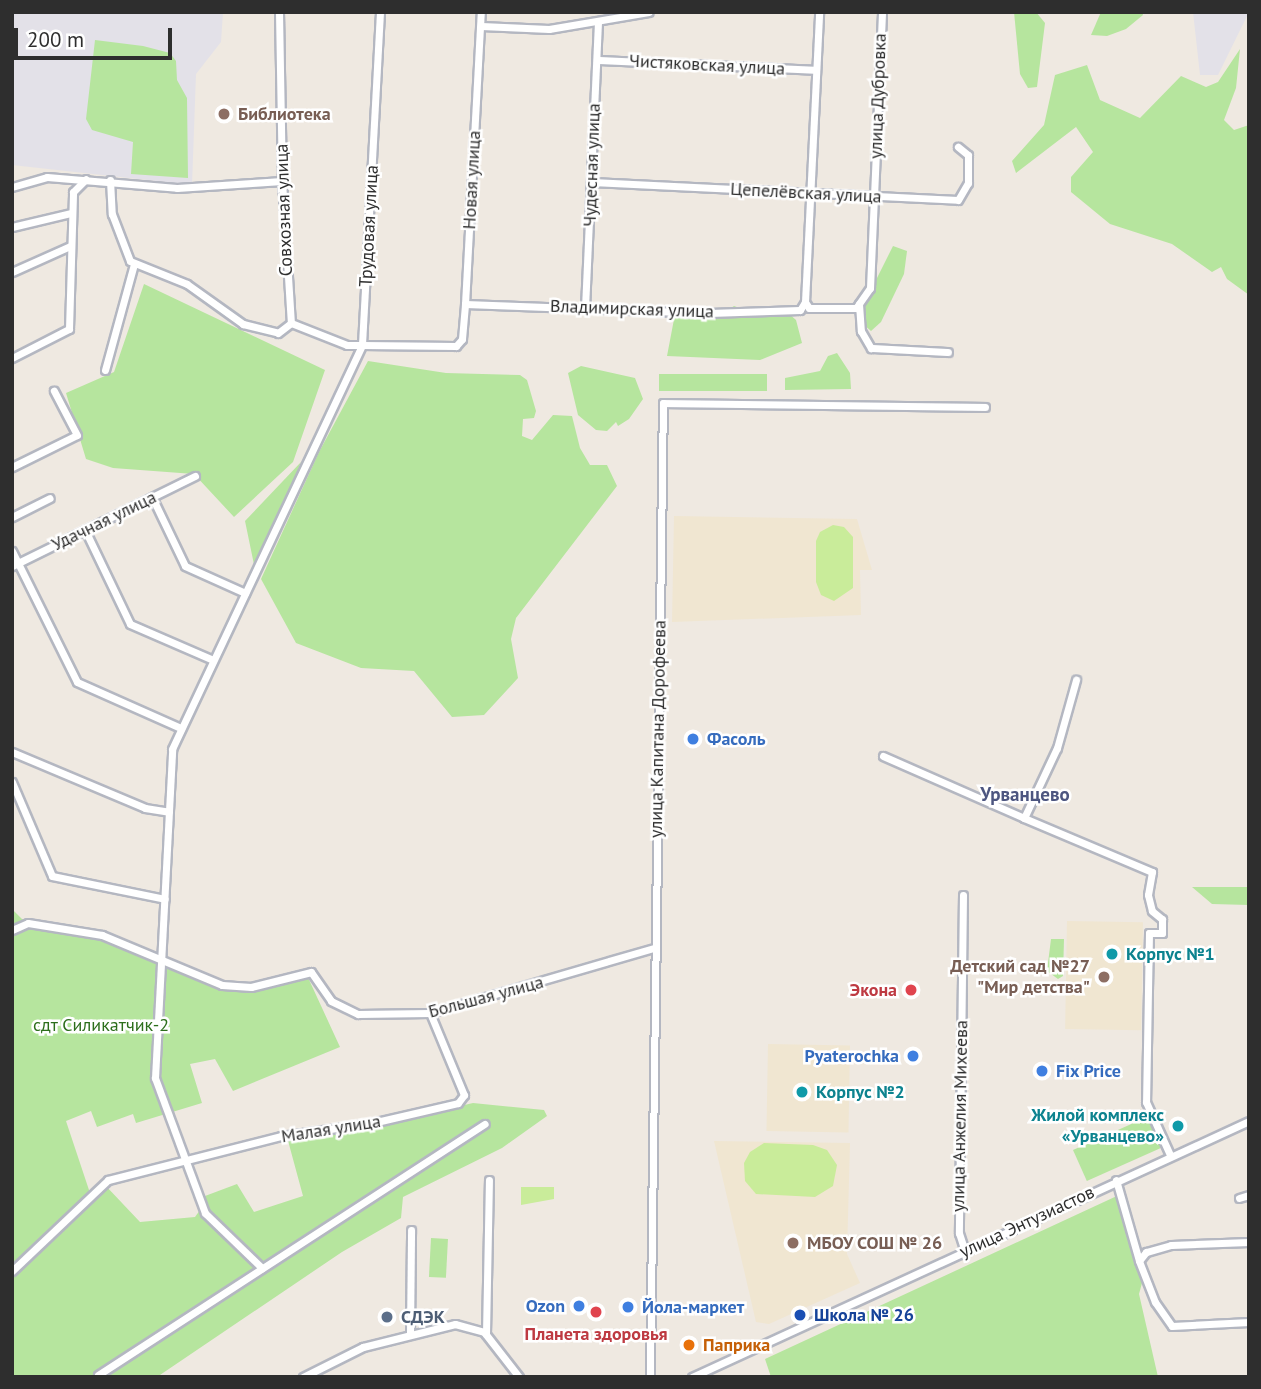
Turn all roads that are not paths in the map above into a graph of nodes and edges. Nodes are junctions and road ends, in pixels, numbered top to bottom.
1 (279, 12) edge
2 (380, 12) edge
3 (481, 12) edge
4 (649, 12) edge
5 (819, 12) edge
6 (882, 12) edge
7 (598, 22) junction
8 (481, 26) junction
9 (597, 60) junction
10 (816, 70) junction
11 (958, 147) dead end
12 (86, 179) junction
13 (110, 180) junction
14 (282, 181) junction
15 (592, 182) junction
16 (12, 187) edge
17 (810, 193) junction
18 (874, 197) junction
19 (71, 214) junction
20 (12, 227) edge
21 (70, 246) junction
22 (134, 264) junction
23 (12, 272) edge
24 (805, 302) junction
25 (859, 303) junction
26 (465, 304) junction
27 (585, 308) junction
28 (291, 323) junction
29 (362, 345) junction
30 (948, 352) dead end
31 (12, 358) edge
32 (104, 370) dead end
33 (54, 391) dead end
34 (985, 407) dead end
35 (12, 467) edge
36 (195, 476) dead end
37 (152, 497) junction
38 (50, 498) dead end
39 (12, 517) edge
40 (85, 530) junction
41 (12, 551) edge
42 (16, 564) edge
43 (245, 593) junction
44 (214, 660) junction
45 (1076, 680) dead end
46 (181, 728) junction
47 (12, 752) edge
48 (883, 756) dead end
49 (12, 782) edge
50 (169, 811) junction
51 (1024, 818) junction
52 (963, 895) dead end
53 (165, 899) junction
54 (12, 930) edge
55 (654, 948) junction
56 (162, 962) junction
57 (430, 1013) junction
58 (1249, 1121) edge
59 (485, 1125) dead end
60 (1170, 1155) junction
61 (184, 1158) junction
62 (489, 1180) dead end
63 (1116, 1180) junction
64 (1249, 1195) edge
65 (1239, 1198) dead end
66 (411, 1230) dead end
67 (1249, 1242) edge
68 (964, 1251) junction
69 (1139, 1261) junction
70 (262, 1268) junction
71 (12, 1271) edge
72 (1249, 1322) edge
73 (410, 1333) junction
74 (486, 1334) junction
75 (98, 1375) dead end
76 (303, 1377) edge
77 (519, 1377) edge
78 (650, 1377) edge
79 (692, 1377) edge

1 - 14 street, Совхозная улица
2 - 29 street, Трудовая улица
3 - 8 street, Новая улица
4 - 7 street
5 - 10 street
6 - 18 street, улица Дубровка
7 - 8 street
7 - 9 street, Чудесная улица
8 - 26 street, Новая улица
9 - 10 street, Чистяковская улица
9 - 15 street, Чудесная улица
10 - 17 street
11 - 18 street, Цепелёвская улица
12 - 13 street
12 - 16 street
12 - 19 street
13 - 14 street
13 - 22 street
14 - 28 street, Совхозная улица
15 - 17 street, Цепелёвская улица
15 - 27 street, Чудесная улица
17 - 18 street, Цепелёвская улица
17 - 24 street
18 - 25 street, улица Дубровка
19 - 20 street
19 - 21 street
21 - 23 street
21 - 31 street
22 - 28 street
22 - 32 street
24 - 25 street
24 - 27 street, Владимирская улица
25 - 30 street, улица Дубровка
26 - 27 street, Владимирская улица
26 - 29 street, Новая улица
28 - 29 street
29 - 43 street
33 - 35 street
34 - 55 street, улица Капитана Дорофеева
36 - 37 street, Удачная улица
37 - 40 street, Удачная улица
37 - 43 street
38 - 39 street
40 - 42 street, Удачная улица
40 - 44 street
41 - 42 street
42 - 46 street
43 - 44 street
44 - 46 street
45 - 51 street
46 - 50 street
47 - 50 street
48 - 51 street
49 - 53 street
50 - 53 street
51 - 60 street
52 - 68 street, улица Анжелия Михеева
53 - 56 street
54 - 56 street
55 - 57 street, Большая улица
55 - 78 street, улица Капитана Дорофеева
56 - 57 street, Большая улица
56 - 61 street
57 - 61 street, Малая улица
58 - 60 street, улица Энтузиастов
59 - 70 street
60 - 63 street, улица Энтузиастов
61 - 70 street
61 - 71 street, Малая улица
62 - 74 street
63 - 68 street, улица Энтузиастов
63 - 69 street
64 - 65 street
66 - 73 street
67 - 69 street
68 - 79 street, улица Энтузиастов
69 - 72 street
70 - 75 street
73 - 74 street
73 - 76 street
74 - 77 street

